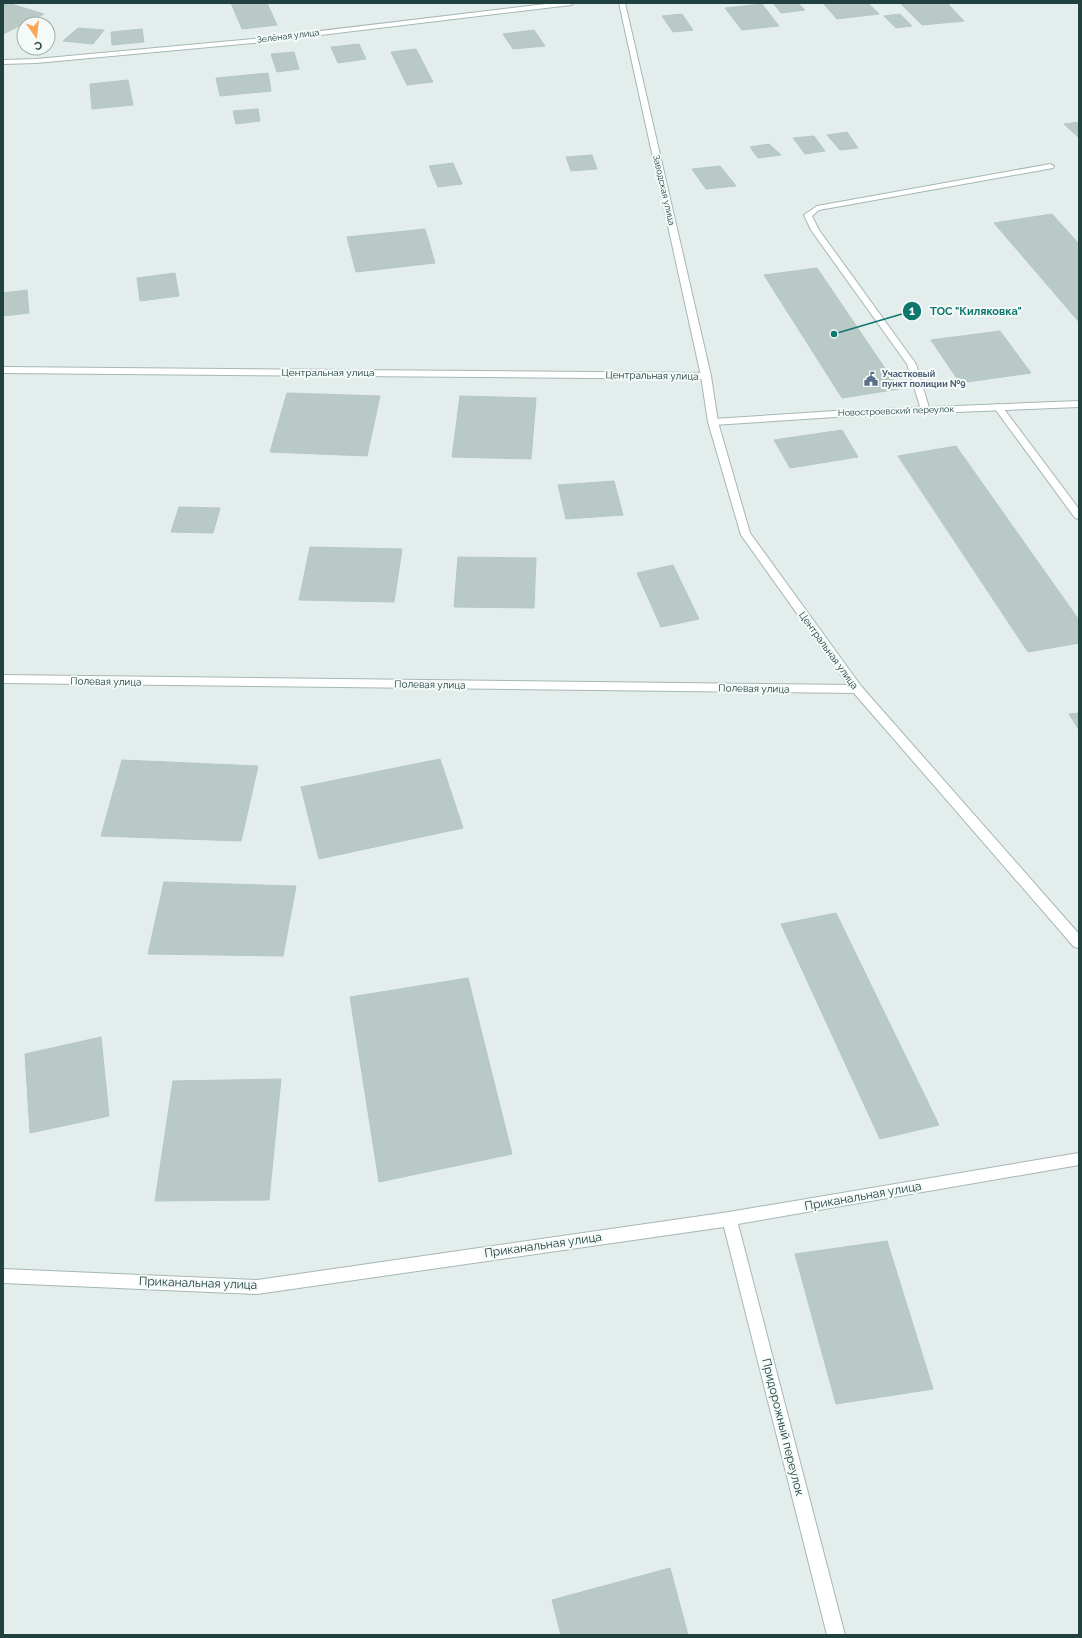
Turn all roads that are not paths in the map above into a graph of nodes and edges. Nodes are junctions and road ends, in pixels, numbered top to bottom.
1 (571, 3) edge
2 (622, 3) edge
3 (3, 62) edge
4 (1050, 166) dead end
5 (3, 370) edge
6 (706, 376) junction
7 (1079, 404) edge
8 (998, 407) junction
9 (925, 411) junction
10 (713, 422) junction
11 (1079, 516) edge
12 (3, 679) edge
13 (857, 689) junction
14 (1079, 943) edge
15 (1079, 1159) edge
16 (729, 1219) junction
17 (3, 1276) edge
18 (836, 1635) edge

1 - 3 street, Зелёная улица
2 - 6 street, Заводская улица
4 - 9 street
5 - 6 street, Центральная улица
6 - 10 street, Центральная улица
7 - 8 street, Новостроевский переулок
8 - 9 street, Новостроевский переулок
8 - 11 street
9 - 10 street, Новостроевский переулок
10 - 13 street, Центральная улица
12 - 13 street, Полевая улица
13 - 14 street, Центральная улица
15 - 16 street, Приканальная улица
16 - 17 street, Приканальная улица
16 - 18 street, Придорожный переулок

